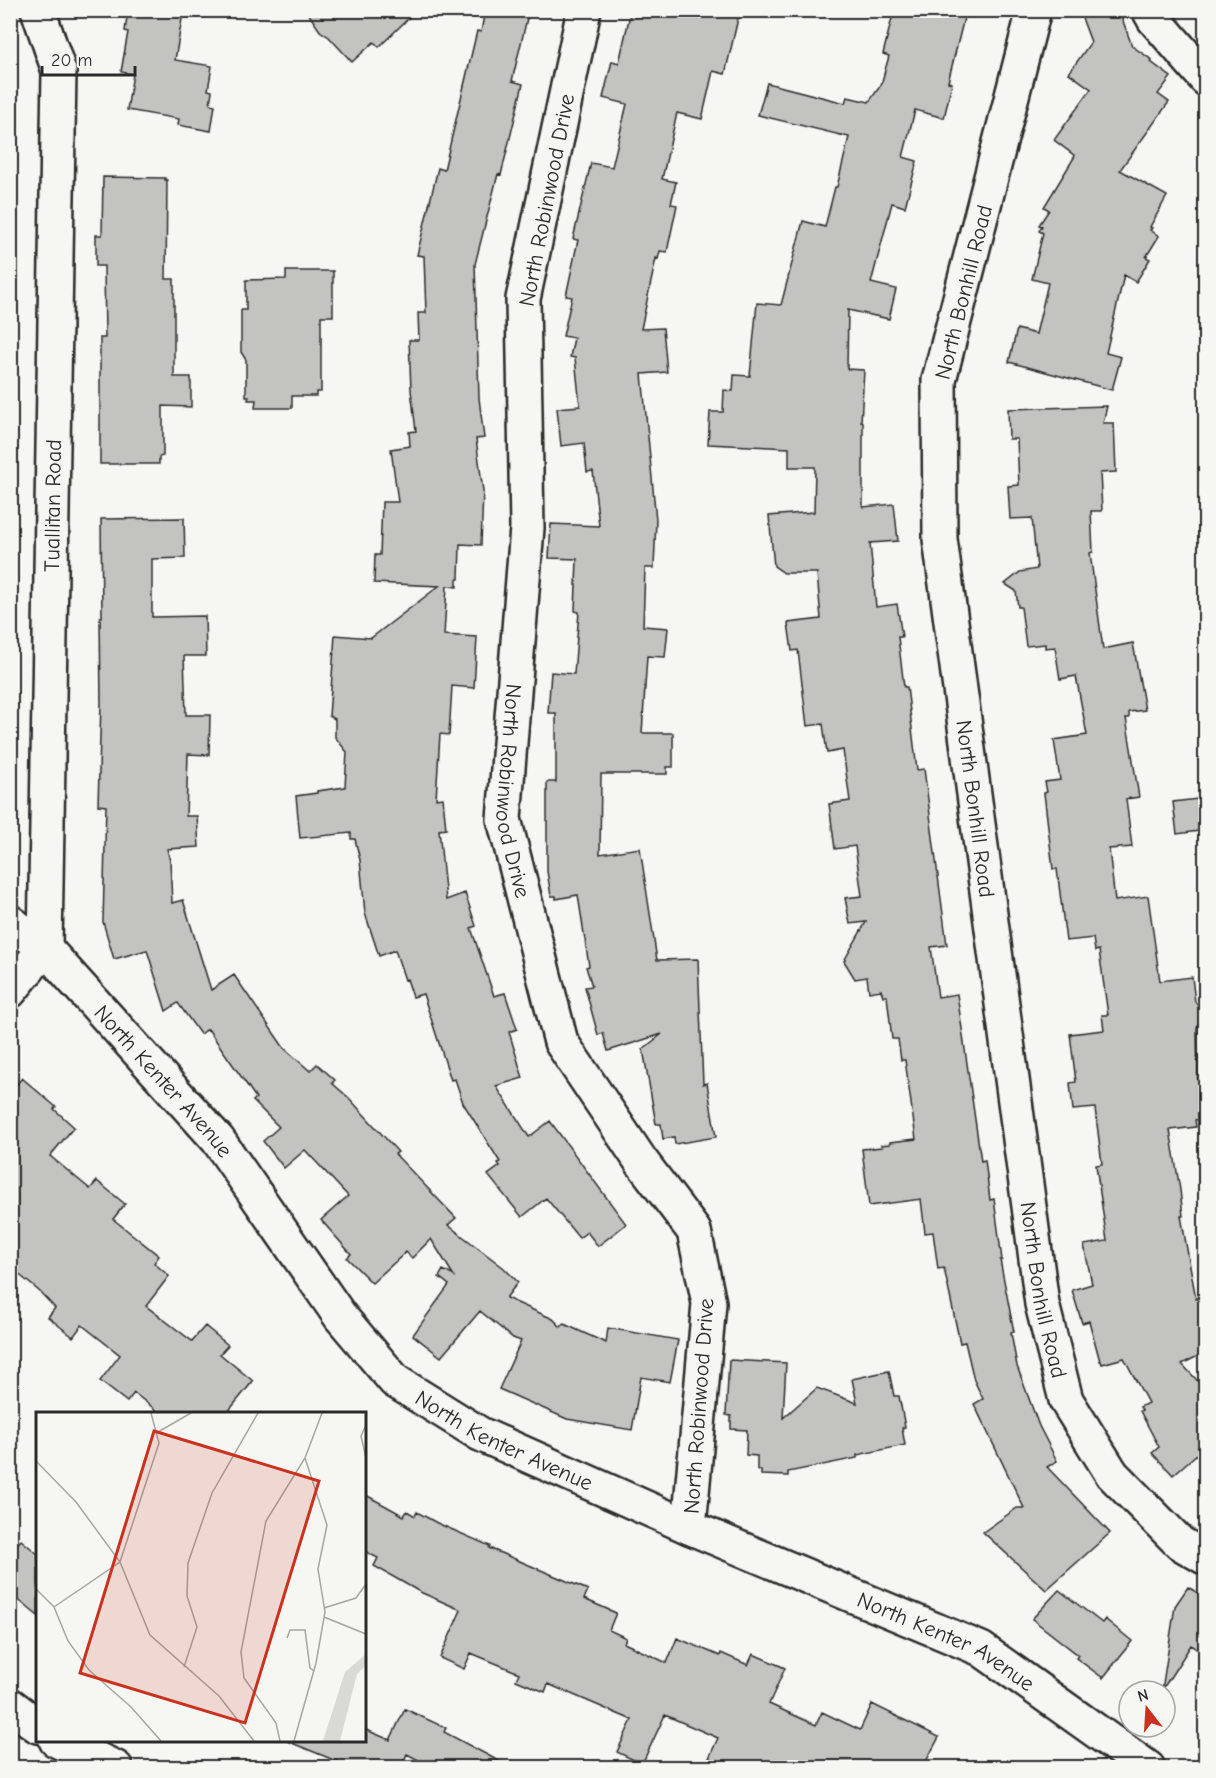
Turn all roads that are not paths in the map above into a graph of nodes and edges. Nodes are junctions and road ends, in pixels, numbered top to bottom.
1 (38, 10) edge
2 (584, 10) edge
3 (1034, 10) edge
4 (1149, 10) edge
5 (1206, 79) edge
6 (10, 922) edge
7 (45, 948) junction
8 (10, 992) edge
9 (689, 1527) junction
10 (1206, 1558) edge
11 (10, 1705) edge
12 (36, 1724) edge
13 (60, 1742) edge
14 (116, 1767) edge
15 (1148, 1767) edge

1 - 7 street, Tuallitan Road
2 - 9 street, North Robinwood Drive
3 - 10 street, North Bonhill Road
4 - 5 street
6 - 7 street, North Kenter Avenue
7 - 8 street
7 - 9 street, North Kenter Avenue
9 - 15 street, North Kenter Avenue
11 - 12 street
13 - 14 street

